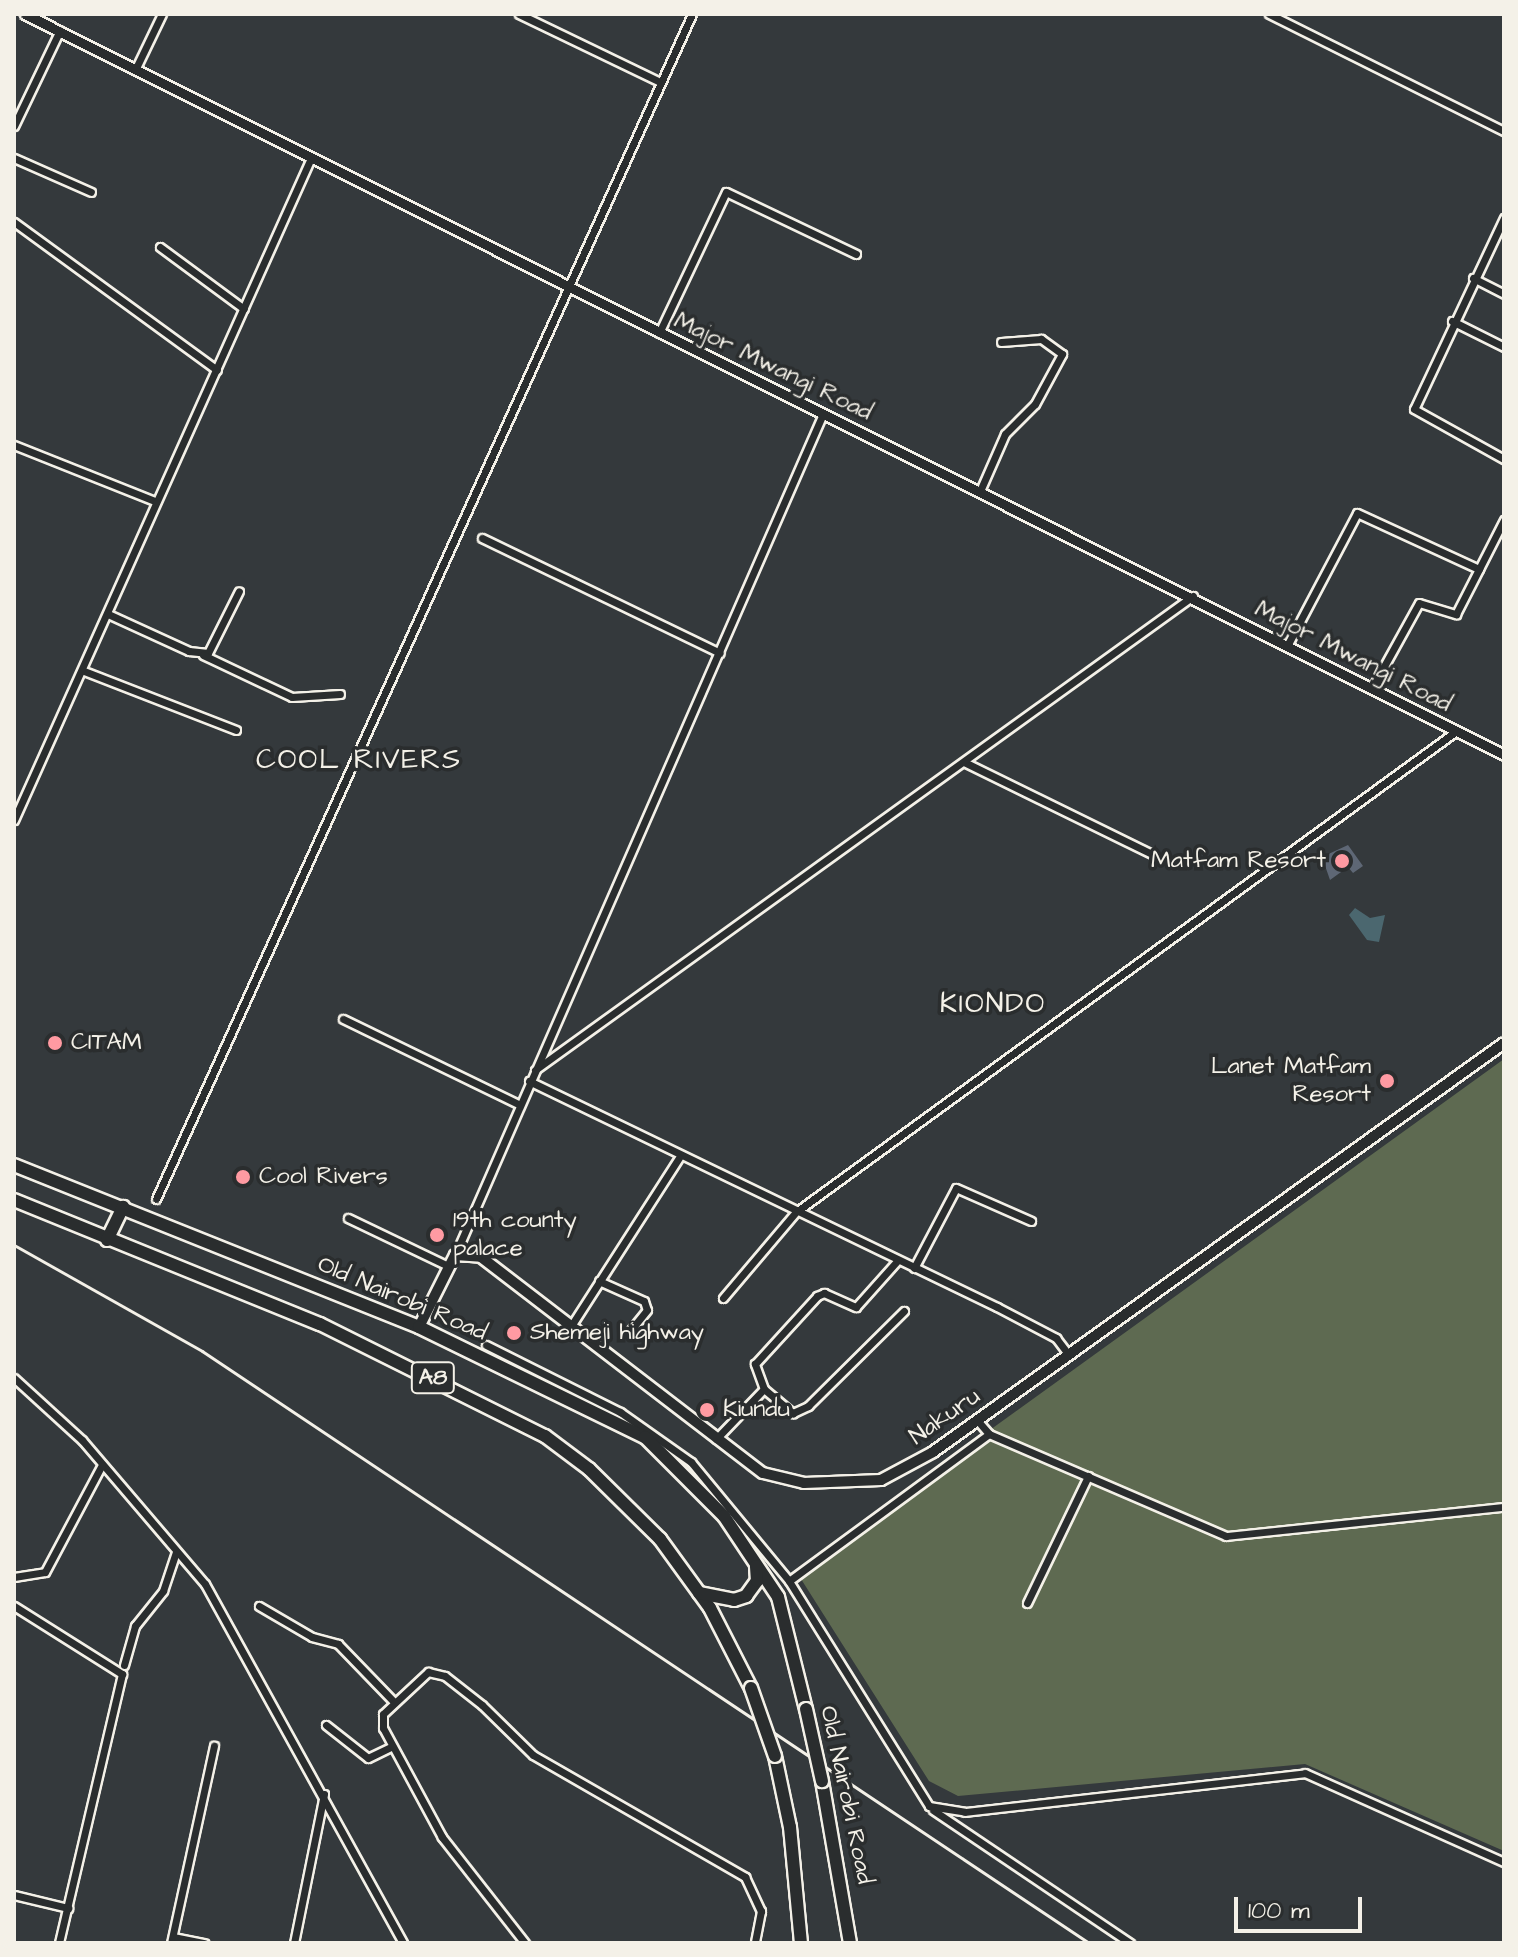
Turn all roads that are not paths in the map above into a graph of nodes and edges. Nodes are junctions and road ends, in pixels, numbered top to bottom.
1 (25, 14) edge
2 (162, 14) edge
3 (519, 14) edge
4 (692, 14) edge
5 (1269, 14) edge
6 (60, 30) junction
7 (135, 70) junction
8 (658, 81) junction
9 (14, 126) edge
10 (1504, 131) edge
11 (14, 158) edge
12 (311, 158) junction
13 (91, 192) dead end
14 (1504, 218) edge
15 (14, 222) edge
16 (160, 247) dead end
17 (856, 254) dead end
18 (1473, 278) junction
19 (564, 285) junction
20 (1504, 294) edge
21 (244, 309) junction
22 (1452, 321) junction
23 (659, 333) junction
24 (1001, 342) dead end
25 (1504, 347) edge
26 (217, 370) junction
27 (823, 414) junction
28 (14, 445) edge
29 (1504, 459) edge
30 (980, 491) junction
31 (155, 501) junction
32 (1504, 520) edge
33 (482, 538) dead end
34 (1479, 569) junction
35 (239, 591) dead end
36 (1194, 596) junction
37 (108, 614) junction
38 (1287, 646) junction
39 (720, 653) junction
40 (201, 654) junction
41 (84, 671) junction
42 (1372, 688) junction
43 (340, 694) dead end
44 (236, 730) dead end
45 (1455, 732) junction
46 (1504, 755) edge
47 (964, 762) junction
48 (14, 820) edge
49 (1152, 854) dead end
50 (343, 1019) dead end
51 (1504, 1043) edge
52 (533, 1071) junction
53 (529, 1081) junction
54 (518, 1104) junction
55 (679, 1158) junction
56 (14, 1165) edge
57 (156, 1199) dead end
58 (14, 1200) edge
59 (123, 1207) junction
60 (796, 1212) junction
61 (348, 1218) dead end
62 (1031, 1221) dead end
63 (107, 1240) junction
64 (455, 1255) junction
65 (898, 1260) junction
66 (446, 1265) junction
67 (914, 1268) junction
68 (599, 1281) junction
69 (723, 1298) dead end
70 (904, 1311) dead end
71 (571, 1326) junction
72 (419, 1327) junction
73 (631, 1330) dead end
74 (486, 1345) dead end
75 (1068, 1354) junction
76 (14, 1378) edge
77 (764, 1389) junction
78 (977, 1420) junction
79 (989, 1434) junction
80 (715, 1440) junction
81 (102, 1465) junction
82 (1088, 1476) junction
83 (1504, 1507) edge
84 (176, 1552) junction
85 (755, 1563) junction
86 (14, 1577) edge
87 (789, 1581) junction
88 (699, 1593) junction
89 (1027, 1603) dead end
90 (14, 1606) edge
91 (259, 1606) dead end
92 (124, 1665) dead end
93 (394, 1702) junction
94 (326, 1725) dead end
95 (214, 1746) dead end
96 (391, 1747) junction
97 (324, 1794) junction
98 (929, 1806) junction
99 (1504, 1862) edge
100 (14, 1895) edge
101 (68, 1908) junction
102 (172, 1940) edge
103 (59, 1943) edge
104 (204, 1943) edge
105 (294, 1943) edge
106 (403, 1943) edge
107 (525, 1943) edge
108 (755, 1943) edge
109 (801, 1943) edge
110 (850, 1943) edge
111 (1130, 1943) edge

1 - 6 street, Major Mwangi Road
2 - 7 street
3 - 8 street
4 - 8 street
5 - 10 street
6 - 7 street, Major Mwangi Road
6 - 9 street
7 - 12 street, Major Mwangi Road
8 - 19 street
11 - 13 street
12 - 19 street, Major Mwangi Road
12 - 21 street
14 - 18 street
15 - 26 street
16 - 21 street
17 - 23 street
18 - 20 street
18 - 22 street
19 - 23 street, Major Mwangi Road
19 - 57 street
21 - 26 street
22 - 25 street
22 - 29 street
23 - 27 street, Major Mwangi Road
24 - 30 street
26 - 31 street
27 - 30 street, Major Mwangi Road
27 - 39 street
28 - 31 street
30 - 36 street, Major Mwangi Road
31 - 37 street
32 - 34 street
33 - 39 street
34 - 38 street
34 - 42 street
35 - 40 street
36 - 38 street, Major Mwangi Road
36 - 47 street
37 - 40 street
37 - 41 street
38 - 42 street, Major Mwangi Road
39 - 52 street
40 - 43 street
41 - 44 street
41 - 48 street
42 - 45 street, Major Mwangi Road
45 - 46 street, Major Mwangi Road
45 - 60 street
47 - 49 street
47 - 52 street
50 - 54 street
51 - 75 main road, Nakuru
52 - 53 street
53 - 54 street
53 - 55 street
54 - 64 street
55 - 60 street
55 - 68 street
56 - 59 highway, Old Nairobi Road / A8
58 - 63 highway, A8
59 - 63 highway
59 - 72 highway, Old Nairobi Road / A8
60 - 65 street
60 - 69 street
61 - 66 street
62 - 67 street
63 - 88 highway, A8
64 - 66 main road
64 - 71 main road, Nakuru
65 - 67 street
65 - 77 street
66 - 72 main road
67 - 75 street
68 - 71 street
68 - 73 street
70 - 77 street
71 - 80 main road, Nakuru
72 - 85 highway, Old Nairobi Road / A8
74 - 87 street
75 - 78 main road, Nakuru
76 - 81 street
77 - 80 street
78 - 79 street
78 - 80 main road, Nakuru
79 - 82 street
79 - 87 street
81 - 84 street
81 - 86 street
82 - 83 street
82 - 89 street
84 - 92 street
84 - 97 street
85 - 88 highway
85 - 110 highway, Old Nairobi Road / A8, bridge
87 - 98 street
88 - 109 highway, A8, bridge
90 - 101 street
91 - 93 street
93 - 96 street
93 - 108 street
94 - 96 street
95 - 102 street
96 - 107 street
97 - 105 street
97 - 106 street
98 - 99 street
98 - 111 street
100 - 101 street
101 - 103 street
102 - 104 street

